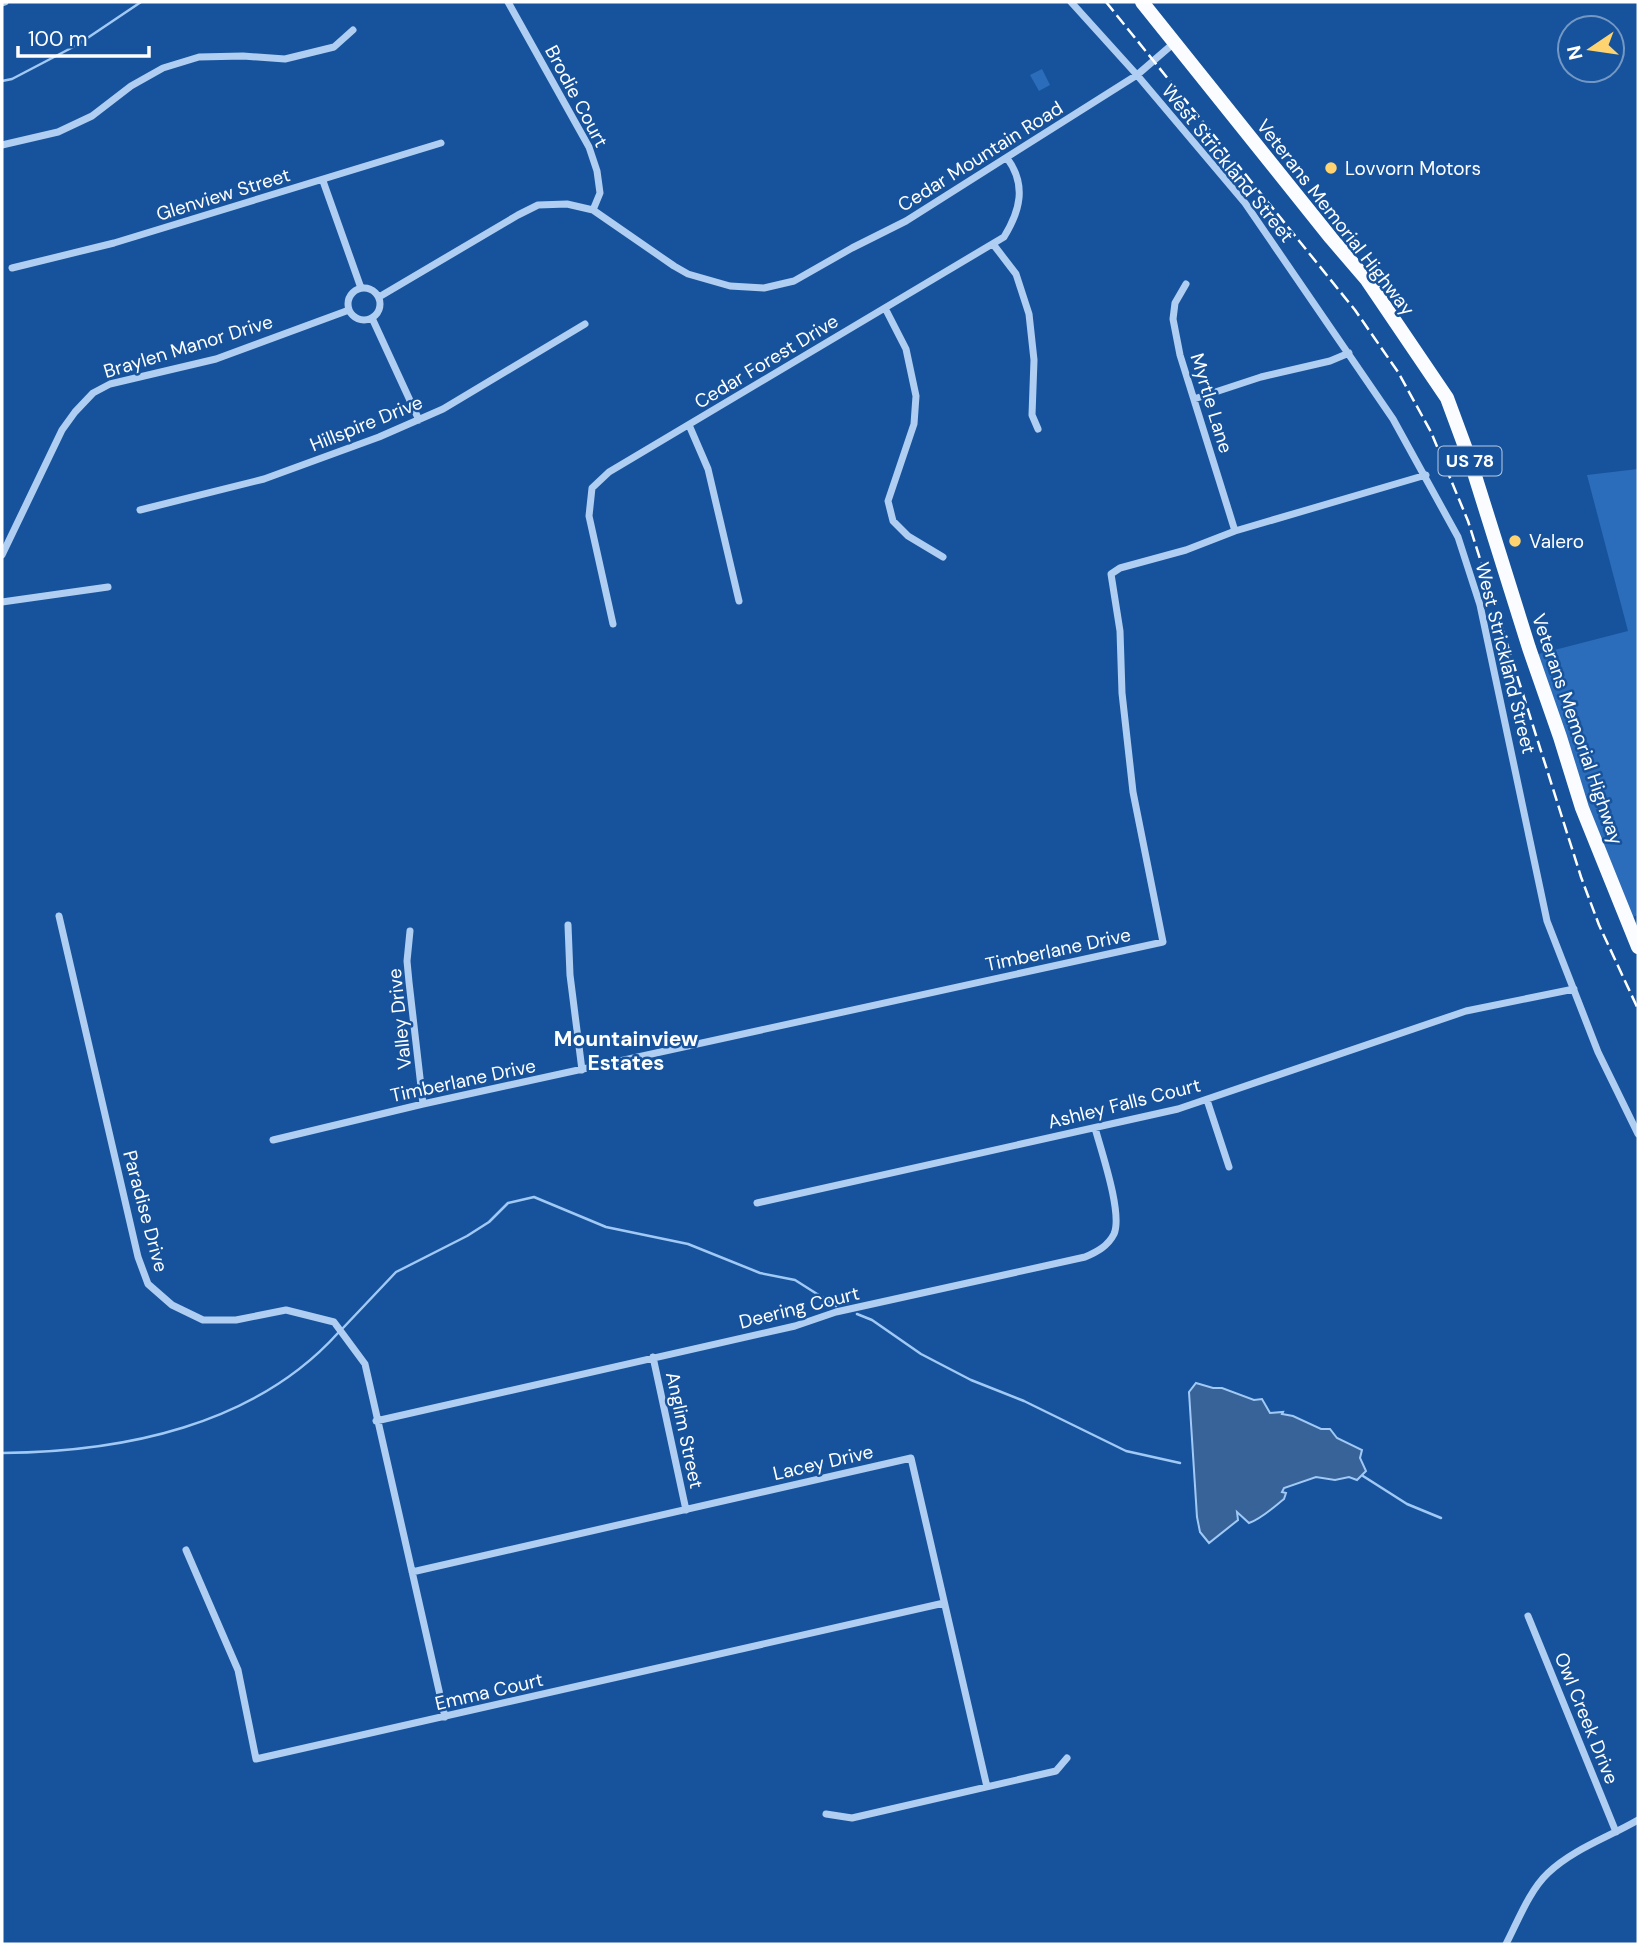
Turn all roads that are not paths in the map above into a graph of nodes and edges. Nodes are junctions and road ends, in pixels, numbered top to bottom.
1 (508, 2) edge
2 (1070, 2) edge
3 (1142, 2) edge
4 (354, 30) dead end
5 (1174, 43) junction
6 (1137, 75) junction
7 (441, 143) dead end
8 (2, 145) edge
9 (1007, 158) junction
10 (323, 181) junction
11 (593, 210) junction
12 (993, 244) junction
13 (12, 268) dead end
14 (1186, 284) dead end
15 (361, 288) junction
16 (379, 297) junction
17 (885, 308) junction
18 (349, 310) junction
19 (372, 318) junction
20 (585, 324) dead end
21 (1349, 353) junction
22 (1194, 400) junction
23 (419, 420) junction
24 (689, 425) junction
25 (1038, 429) dead end
26 (1426, 475) junction
27 (141, 510) dead end
28 (1236, 531) junction
29 (2, 555) edge
30 (943, 556) dead end
31 (108, 587) dead end
32 (2, 601) edge
33 (739, 601) dead end
34 (613, 624) dead end
35 (59, 916) dead end
36 (568, 925) dead end
37 (410, 931) dead end
38 (1638, 947) edge
39 (1574, 989) junction
40 (582, 1070) junction
41 (1207, 1100) junction
42 (424, 1104) junction
43 (1096, 1128) junction
44 (1638, 1134) edge
45 (273, 1140) dead end
46 (1229, 1167) dead end
47 (757, 1203) dead end
48 (653, 1357) junction
49 (376, 1421) junction
50 (686, 1510) junction
51 (186, 1550) dead end
52 (412, 1572) junction
53 (944, 1603) junction
54 (1528, 1616) dead end
55 (445, 1717) junction
56 (1067, 1758) dead end
57 (987, 1787) junction
58 (826, 1814) dead end
59 (1638, 1820) edge
60 (1616, 1832) junction
61 (1506, 1944) edge

1 - 11 street, Brodie Court
2 - 6 street, West Strickland Street
3 - 5 main road, Veterans Memorial Highway / US 78
4 - 8 street
5 - 6 street, Cedar Mountain Road
5 - 38 main road, Veterans Memorial Highway / US 78
6 - 9 street, Cedar Mountain Road
6 - 21 street, West Strickland Street
7 - 10 street, Glenview Street
9 - 11 street, Cedar Mountain Road
9 - 12 street, Cedar Forest Drive
10 - 13 street, Glenview Street
10 - 15 street
11 - 16 street
12 - 17 street, Cedar Forest Drive
12 - 25 street
14 - 22 street, Myrtle Lane
15 - 16 street
15 - 18 street
16 - 19 street
17 - 24 street, Cedar Forest Drive
17 - 30 street
18 - 19 street
18 - 29 street, Braylen Manor Drive
19 - 23 street
20 - 23 street, Hillspire Drive
21 - 22 street
21 - 26 street, West Strickland Street
22 - 28 street, Myrtle Lane
23 - 27 street, Hillspire Drive
24 - 33 street
24 - 34 street, Cedar Forest Drive
26 - 28 street, Timberlane Drive
26 - 39 street, West Strickland Street
28 - 40 street, Timberlane Drive
31 - 32 street
35 - 49 street, Paradise Drive
36 - 40 street
37 - 42 street, Valley Drive
39 - 41 street, Ashley Falls Court
39 - 44 street, West Strickland Street
40 - 42 street, Timberlane Drive
41 - 43 street, Ashley Falls Court
41 - 46 street
42 - 45 street, Timberlane Drive
43 - 47 street, Ashley Falls Court
43 - 48 street, Deering Court
48 - 49 street, Deering Court
48 - 50 street, Anglim Street
49 - 52 street, Paradise Drive
50 - 52 street, Lacey Drive
50 - 53 street, Lacey Drive
51 - 55 street, Emma Court
52 - 55 street, Paradise Drive
53 - 55 street, Emma Court
53 - 57 street, Lacey Drive
54 - 60 street, Owl Creek Drive
56 - 57 street
57 - 58 street
59 - 60 street
60 - 61 street

